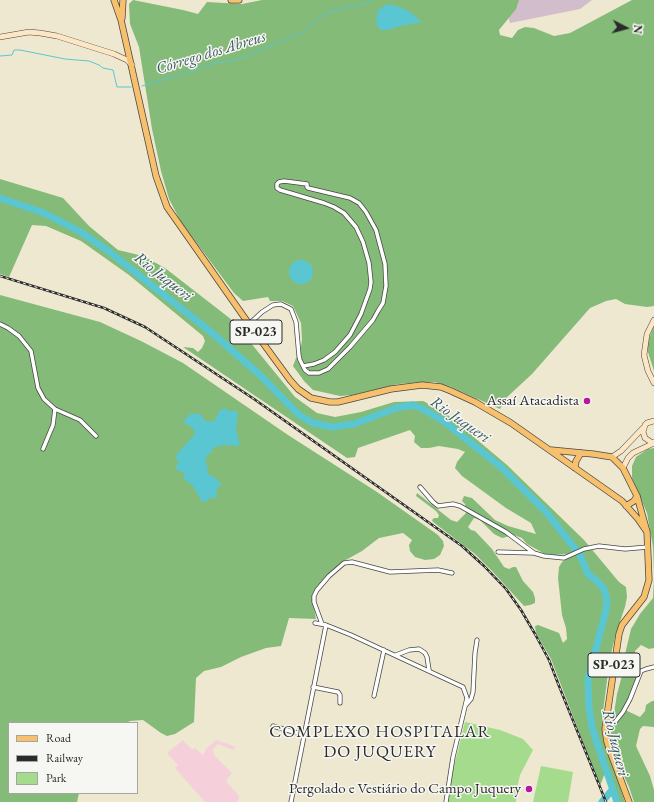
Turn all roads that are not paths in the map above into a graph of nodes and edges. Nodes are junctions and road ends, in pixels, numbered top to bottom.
1 (114, 0) edge
2 (123, 0) edge
3 (231, 0) edge
4 (239, 0) edge
5 (121, 20) junction
6 (0, 37) edge
7 (132, 66) junction
8 (654, 320) edge
9 (0, 324) edge
10 (249, 324) junction
11 (303, 366) junction
12 (654, 383) edge
13 (55, 409) junction
14 (654, 421) edge
15 (643, 428) junction
16 (96, 436) dead end
17 (654, 443) edge
18 (43, 449) dead end
19 (551, 450) junction
20 (581, 453) junction
21 (612, 457) junction
22 (575, 468) junction
23 (623, 468) junction
24 (420, 487) dead end
25 (637, 496) junction
26 (626, 506) junction
27 (647, 532) junction
28 (648, 547) junction
29 (498, 552) dead end
30 (534, 553) junction
31 (452, 573) dead end
32 (315, 623) dead end
33 (324, 625) junction
34 (477, 640) dead end
35 (384, 650) junction
36 (396, 655) junction
37 (654, 667) edge
38 (429, 670) junction
39 (313, 687) junction
40 (374, 696) dead end
41 (340, 703) dead end
42 (464, 707) junction
43 (273, 726) dead end
44 (605, 729) junction
45 (304, 735) junction
46 (291, 802) edge
47 (446, 802) edge
48 (629, 802) edge

1 - 5 main road, SP-023
2 - 5 main road, SP-023
3 - 4 main road
5 - 7 main road, SP-023
6 - 7 main road
7 - 10 main road, SP-023
8 - 12 main road
9 - 13 street
10 - 11 street
10 - 19 main road, SP-023
11 - 11 street
13 - 16 street
13 - 18 street
14 - 15 main road
15 - 17 main road
15 - 21 main road
17 - 23 main road
19 - 20 main road, SP-023
19 - 22 main road, SP-023
20 - 21 main road, SP-023
20 - 22 main road
21 - 23 main road, SP-023
22 - 26 main road, SP-023
23 - 25 main road, SP-023
24 - 30 street
25 - 26 main road
25 - 27 main road, SP-023
26 - 27 main road, SP-023
27 - 28 main road, SP-023
28 - 30 street
28 - 44 main road, SP-023
29 - 30 street
31 - 33 street
32 - 33 street
33 - 35 street
33 - 39 street
34 - 42 street
35 - 36 street
35 - 40 street
36 - 38 street
36 - 38 street
37 - 44 street
38 - 42 street
39 - 41 street
39 - 45 street
42 - 47 street
43 - 45 street
44 - 48 main road, SP-023
45 - 46 street

